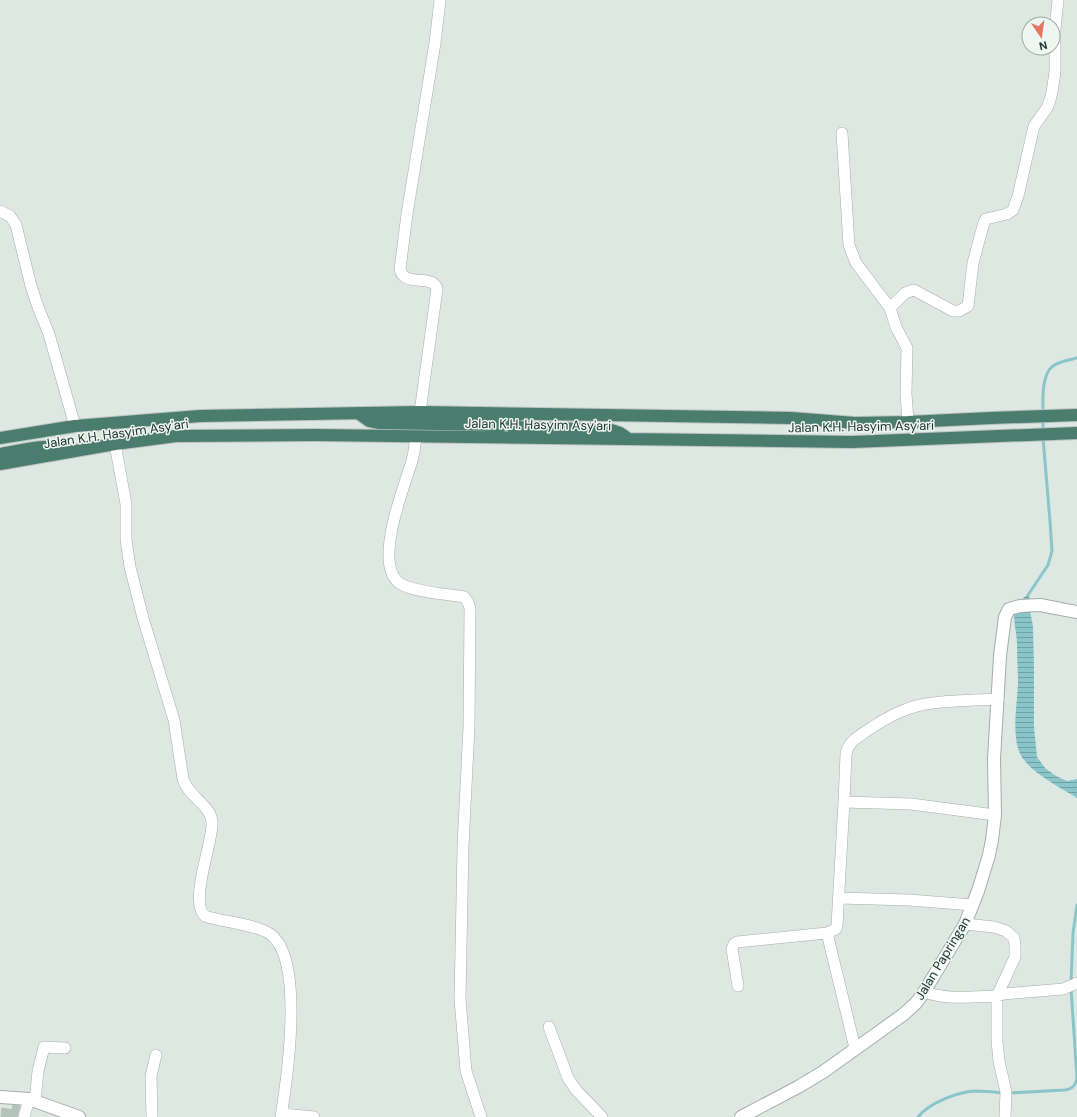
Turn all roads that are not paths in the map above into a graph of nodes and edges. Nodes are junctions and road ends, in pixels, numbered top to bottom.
1 (440, 0) edge
2 (1058, 0) edge
3 (842, 133) dead end
4 (0, 211) edge
5 (890, 308) junction
6 (420, 412) junction
7 (358, 413) junction
8 (523, 414) junction
9 (1077, 415) edge
10 (908, 422) junction
11 (75, 426) junction
12 (1077, 433) edge
13 (416, 437) junction
14 (0, 438) edge
15 (485, 438) junction
16 (628, 439) junction
17 (115, 444) junction
18 (70, 452) junction
19 (0, 454) edge
20 (0, 464) edge
21 (1077, 612) edge
22 (998, 698) junction
23 (844, 802) junction
24 (995, 815) junction
25 (839, 898) junction
26 (972, 905) junction
27 (965, 924) junction
28 (827, 933) junction
29 (1077, 983) edge
30 (738, 986) dead end
31 (924, 992) junction
32 (997, 996) junction
33 (549, 1027) dead end
34 (65, 1048) dead end
35 (855, 1048) junction
36 (156, 1055) dead end
37 (0, 1097) edge
38 (32, 1100) junction
39 (281, 1115) edge
40 (24, 1117) edge
41 (79, 1117) edge
42 (152, 1117) edge
43 (314, 1117) edge
44 (481, 1117) edge
45 (602, 1117) edge
46 (741, 1117) edge
47 (1005, 1117) edge

1 - 6 street
2 - 5 street
3 - 5 street
4 - 11 street
5 - 10 street
6 - 7 highway, Jalan K.H. Hasyim Asy'ari
6 - 8 highway, Jalan K.H. Hasyim Asy'ari
7 - 11 highway, Jalan K.H. Hasyim Asy'ari
7 - 15 highway
8 - 10 highway, Jalan K.H. Hasyim Asy'ari
8 - 16 highway
9 - 10 highway, Jalan K.H. Hasyim Asy'ari
11 - 14 highway, Jalan K.H. Hasyim Asy'ari
12 - 16 highway, Jalan K.H. Hasyim Asy'ari
13 - 15 highway, Jalan K.H. Hasyim Asy'ari
13 - 17 highway, Jalan K.H. Hasyim Asy'ari
13 - 44 street
15 - 16 highway, Jalan K.H. Hasyim Asy'ari
17 - 18 highway, Jalan K.H. Hasyim Asy'ari
17 - 39 street
18 - 19 highway
18 - 20 highway, Jalan K.H. Hasyim Asy'ari
21 - 22 street, Jalan Papringan
22 - 23 street
22 - 24 street, Jalan Papringan
23 - 24 street
23 - 25 street
24 - 26 street, Jalan Papringan
25 - 26 street
25 - 28 street
26 - 27 street, Jalan Papringan
27 - 31 street, Jalan Papringan
27 - 32 street
28 - 30 street
28 - 35 street
29 - 32 street
31 - 32 street
31 - 35 street, Jalan Papringan
32 - 47 street
33 - 45 street
34 - 38 street
35 - 46 street, Jalan Papringan
36 - 42 street
37 - 38 street
38 - 40 street
38 - 41 street
39 - 43 street

